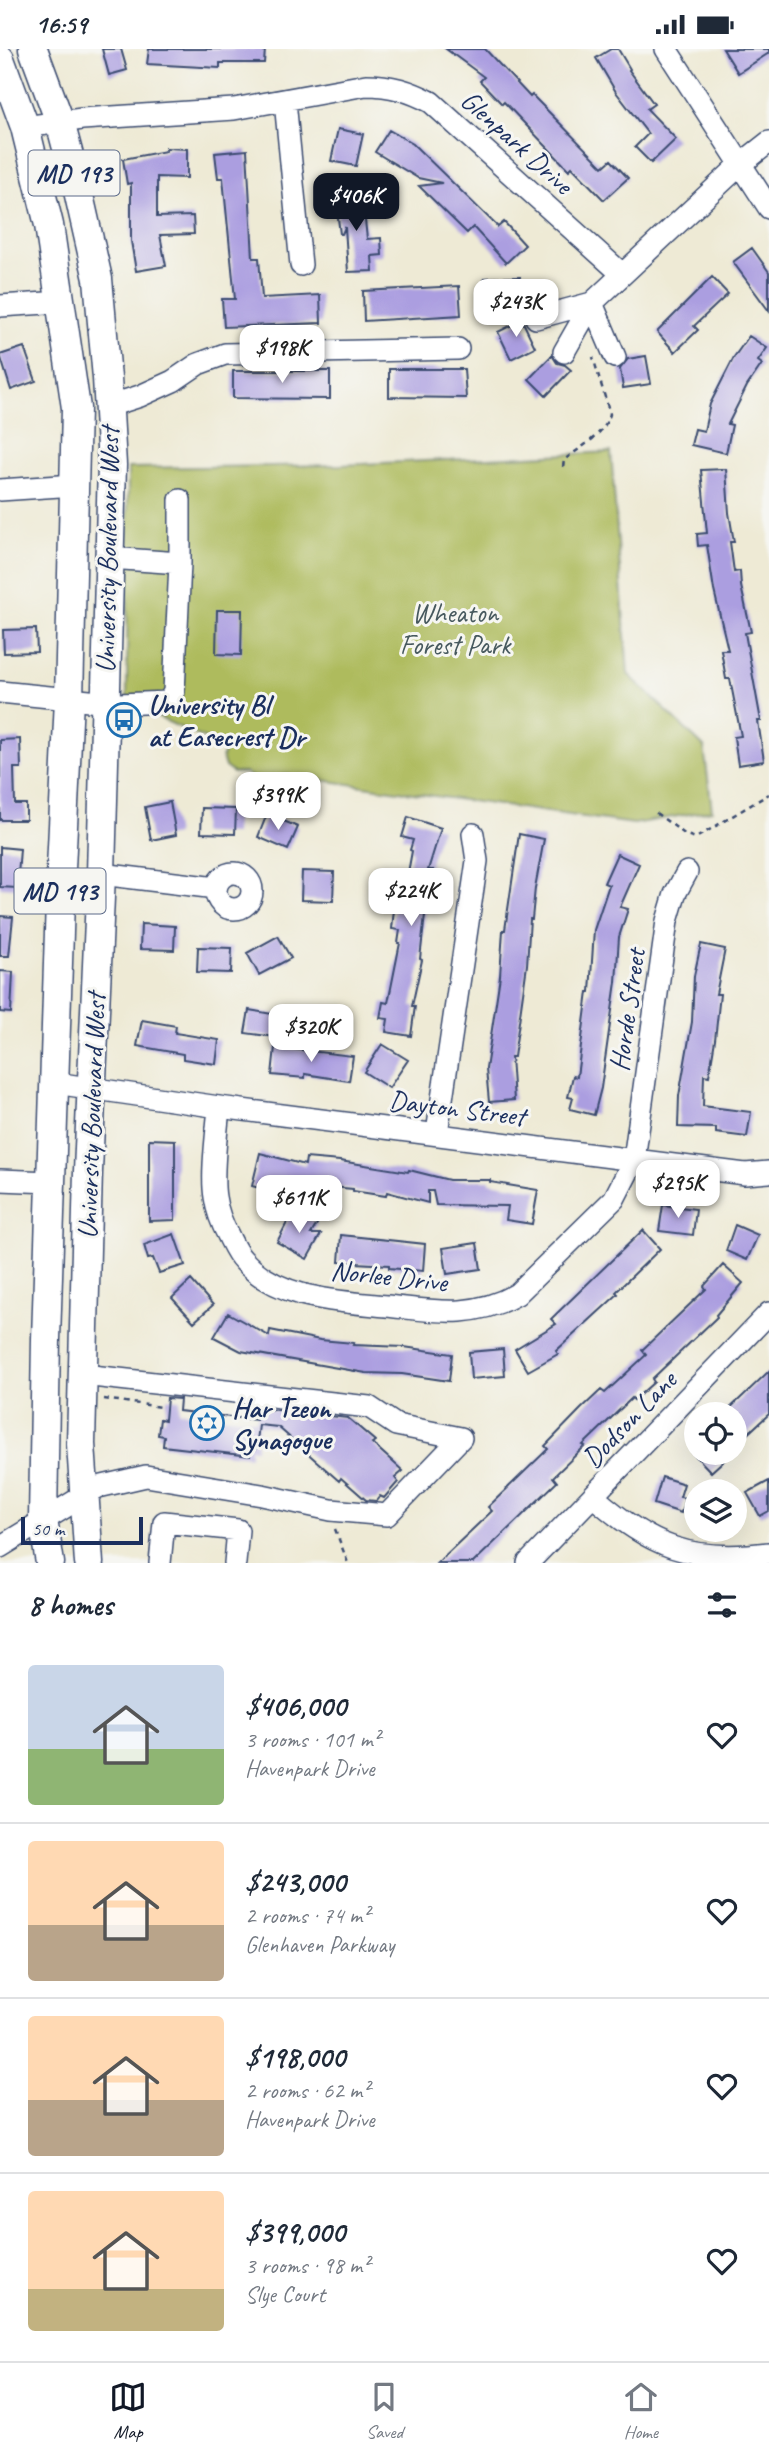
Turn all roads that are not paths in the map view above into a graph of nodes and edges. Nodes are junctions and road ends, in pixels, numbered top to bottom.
1 (33, 49) edge
2 (666, 49) edge
3 (0, 59) edge
4 (285, 101) junction
5 (60, 122) junction
6 (25, 127) junction
7 (769, 142) edge
8 (741, 165) junction
9 (769, 208) edge
10 (301, 265) dead end
11 (622, 274) junction
12 (62, 302) junction
13 (592, 303) junction
14 (0, 306) edge
15 (536, 318) dead end
16 (458, 349) dead end
17 (564, 352) dead end
18 (615, 357) dead end
19 (109, 406) junction
20 (75, 485) junction
21 (0, 491) edge
22 (180, 500) dead end
23 (109, 558) junction
24 (180, 563) junction
25 (0, 692) edge
26 (69, 699) junction
27 (104, 703) junction
28 (473, 834) dead end
29 (687, 872) dead end
30 (101, 874) junction
31 (216, 888) dead end
32 (55, 1083) junction
33 (93, 1089) junction
34 (219, 1107) junction
35 (437, 1133) junction
36 (634, 1160) junction
37 (769, 1172) edge
38 (0, 1180) edge
39 (51, 1182) junction
40 (769, 1313) edge
41 (83, 1375) junction
42 (209, 1487) junction
43 (83, 1496) junction
44 (594, 1497) junction
45 (43, 1520) junction
46 (205, 1526) junction
47 (0, 1547) edge
48 (769, 1553) edge
49 (50, 1563) edge
50 (89, 1563) edge
51 (160, 1563) edge
52 (235, 1563) edge
53 (528, 1563) edge

1 - 5 main road, University Boulevard West / MD 193
2 - 8 street
3 - 6 main road, University Boulevard West / MD 193
4 - 5 street, Glenpark Drive
4 - 10 street
4 - 11 street, Glenpark Drive
5 - 6 street, Glenpark Drive
5 - 19 main road, University Boulevard West / MD 193
6 - 12 main road, University Boulevard West / MD 193
7 - 8 street
8 - 9 street
8 - 11 street
11 - 13 street
12 - 14 street
12 - 20 main road, University Boulevard West / MD 193
13 - 15 street
13 - 17 street
13 - 18 street
16 - 19 street
19 - 23 main road, University Boulevard West / MD 193
20 - 21 street
20 - 26 main road, University Boulevard West / MD 193
22 - 24 street
23 - 24 street
23 - 27 main road, University Boulevard West / MD 193
24 - 27 street
25 - 26 street
26 - 27 street
26 - 32 main road, University Boulevard West / MD 193
27 - 30 main road, University Boulevard West / MD 193
28 - 35 street
29 - 36 street, Horde Street
30 - 31 street
30 - 33 main road, University Boulevard West / MD 193
32 - 33 street, Dayton Street
32 - 39 main road, University Boulevard West / MD 193
33 - 34 street, Dayton Street
33 - 41 main road, University Boulevard West / MD 193
34 - 35 street, Dayton Street
34 - 36 street, Norlee Drive
35 - 36 street, Dayton Street
36 - 37 street, Dayton Street
38 - 39 street
39 - 45 main road, University Boulevard West / MD 193
40 - 44 street, Dodson Lane
41 - 42 street
41 - 43 main road, University Boulevard West / MD 193
42 - 43 street
42 - 46 street
43 - 45 street
43 - 50 main road, University Boulevard West / MD 193
44 - 48 street
44 - 53 street, Dodson Lane
45 - 47 street
45 - 49 main road, University Boulevard West / MD 193
46 - 51 street
46 - 52 street

